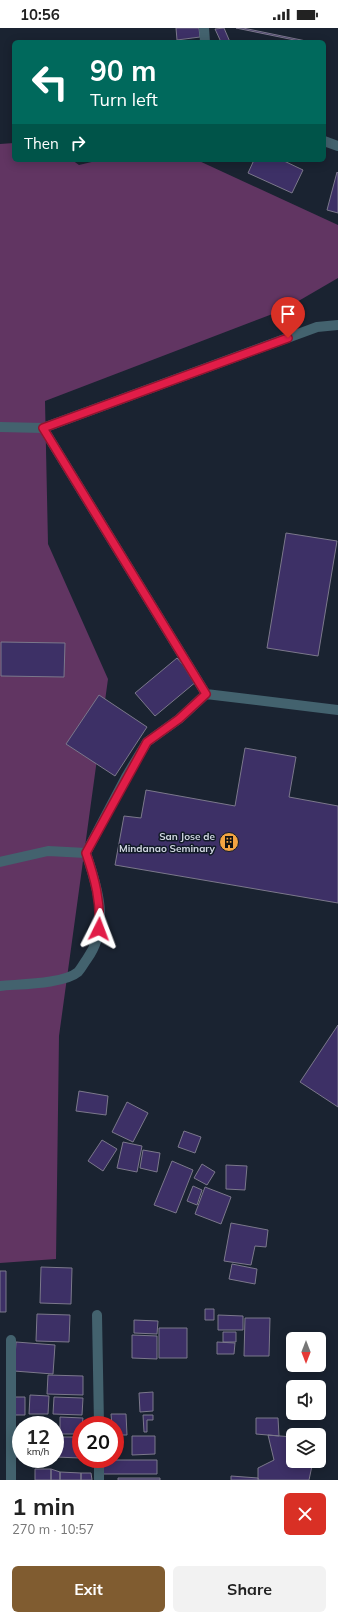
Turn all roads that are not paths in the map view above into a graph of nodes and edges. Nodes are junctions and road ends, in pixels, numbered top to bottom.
1 (204, 28) edge
2 (205, 40) edge
3 (326, 141) edge
4 (338, 146) edge
5 (338, 325) edge
6 (0, 427) edge
7 (43, 428) junction
8 (206, 694) junction
9 (338, 710) edge
10 (86, 853) junction
11 (0, 862) edge
12 (0, 986) edge
13 (97, 1315) dead end
14 (11, 1340) dead end
15 (98, 1416) edge
16 (99, 1468) edge
17 (11, 1480) edge
18 (99, 1480) edge

1 - 2 street
3 - 4 street
5 - 7 street
6 - 7 street
7 - 8 street
8 - 9 street
8 - 10 street
10 - 11 street
10 - 12 street
13 - 15 street
14 - 17 street
16 - 18 street

